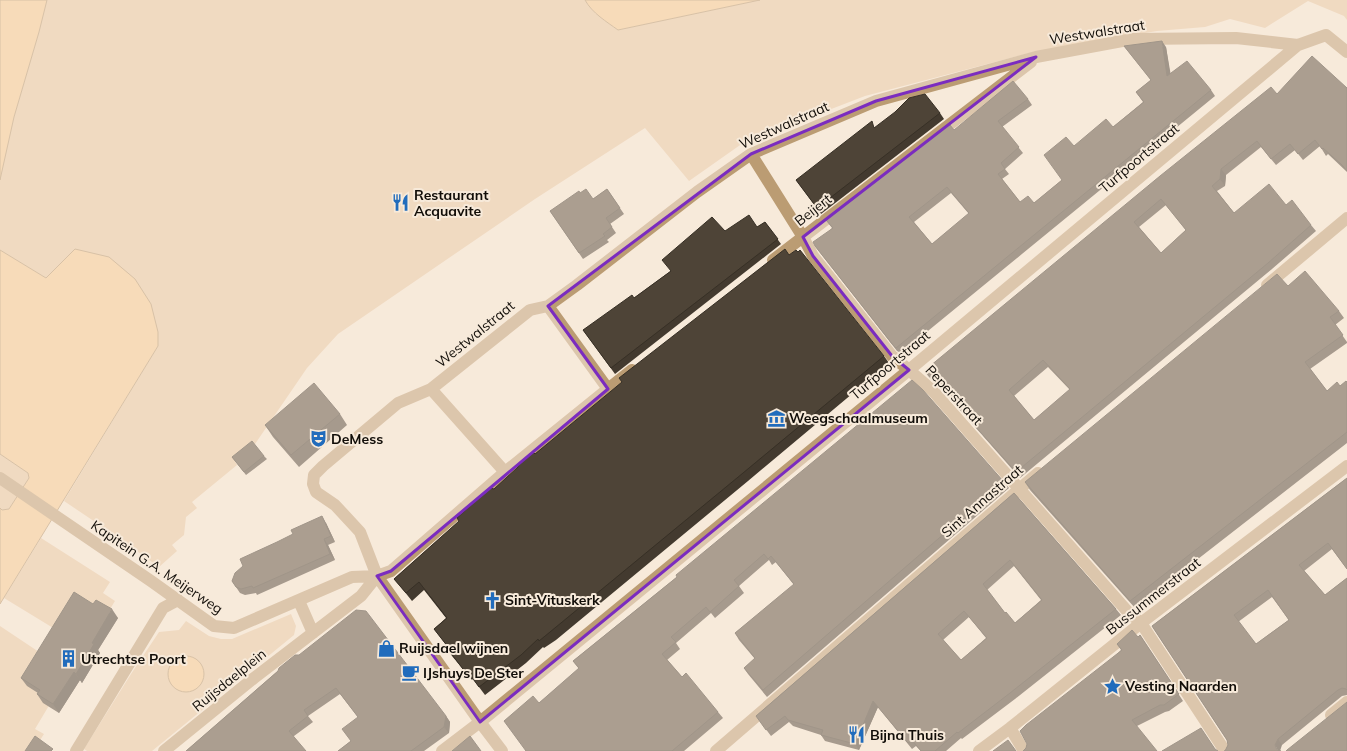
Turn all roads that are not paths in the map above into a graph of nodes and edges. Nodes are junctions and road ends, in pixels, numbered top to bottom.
1 (1298, 45) junction
2 (1347, 52) edge
3 (1036, 57) junction
4 (751, 154) junction
5 (1347, 218) edge
6 (803, 237) junction
7 (765, 266) edge
8 (1256, 294) edge
9 (548, 306) junction
10 (640, 364) edge
11 (909, 370) junction
12 (431, 389) junction
13 (608, 389) junction
14 (1050, 464) edge
15 (1347, 466) edge
16 (505, 472) junction
17 (0, 478) edge
18 (1019, 489) junction
19 (377, 576) junction
20 (178, 600) junction
21 (299, 600) junction
22 (1141, 623) junction
23 (313, 632) junction
24 (1347, 702) edge
25 (1324, 721) edge
26 (480, 722) junction
27 (1010, 728) junction
28 (76, 751) edge
29 (164, 751) edge
30 (442, 751) edge
31 (502, 751) edge
32 (716, 751) edge
33 (979, 751) edge
34 (1024, 751) edge
35 (1226, 751) edge

1 - 2 street, Westwalstraat
1 - 3 street, Westwalstraat
1 - 11 street, Turfpoortstraat
3 - 4 street, Westwalstraat
3 - 6 street, Beijert
4 - 6 street, Peperstraat
4 - 9 street, Westwalstraat
5 - 8 street
6 - 7 street, Beijert
6 - 11 street, Peperstraat
9 - 12 street, Westwalstraat
9 - 13 street
10 - 13 street
11 - 18 street, Peperstraat
11 - 26 street, Turfpoortstraat
12 - 16 street
12 - 19 street, Westwalstraat
13 - 16 street
14 - 18 street, Sint Annastraat
15 - 22 street, Bussummerstraat
16 - 19 street
17 - 20 street, Kapitein G.A. Meijerweg
18 - 22 street, Peperstraat
18 - 32 street, Sint Annastraat
19 - 21 street, Kapitein G.A. Meijerweg
19 - 23 street, Ruijsdaelplein
19 - 26 street
20 - 21 street, Kapitein G.A. Meijerweg
20 - 28 street
21 - 23 street
22 - 27 street, Bussummerstraat
22 - 35 street, Peperstraat
23 - 29 street, Ruijsdaelplein
24 - 25 street
26 - 30 street, Turfpoortstraat
26 - 31 street
27 - 33 street, Bussummerstraat
27 - 34 street

